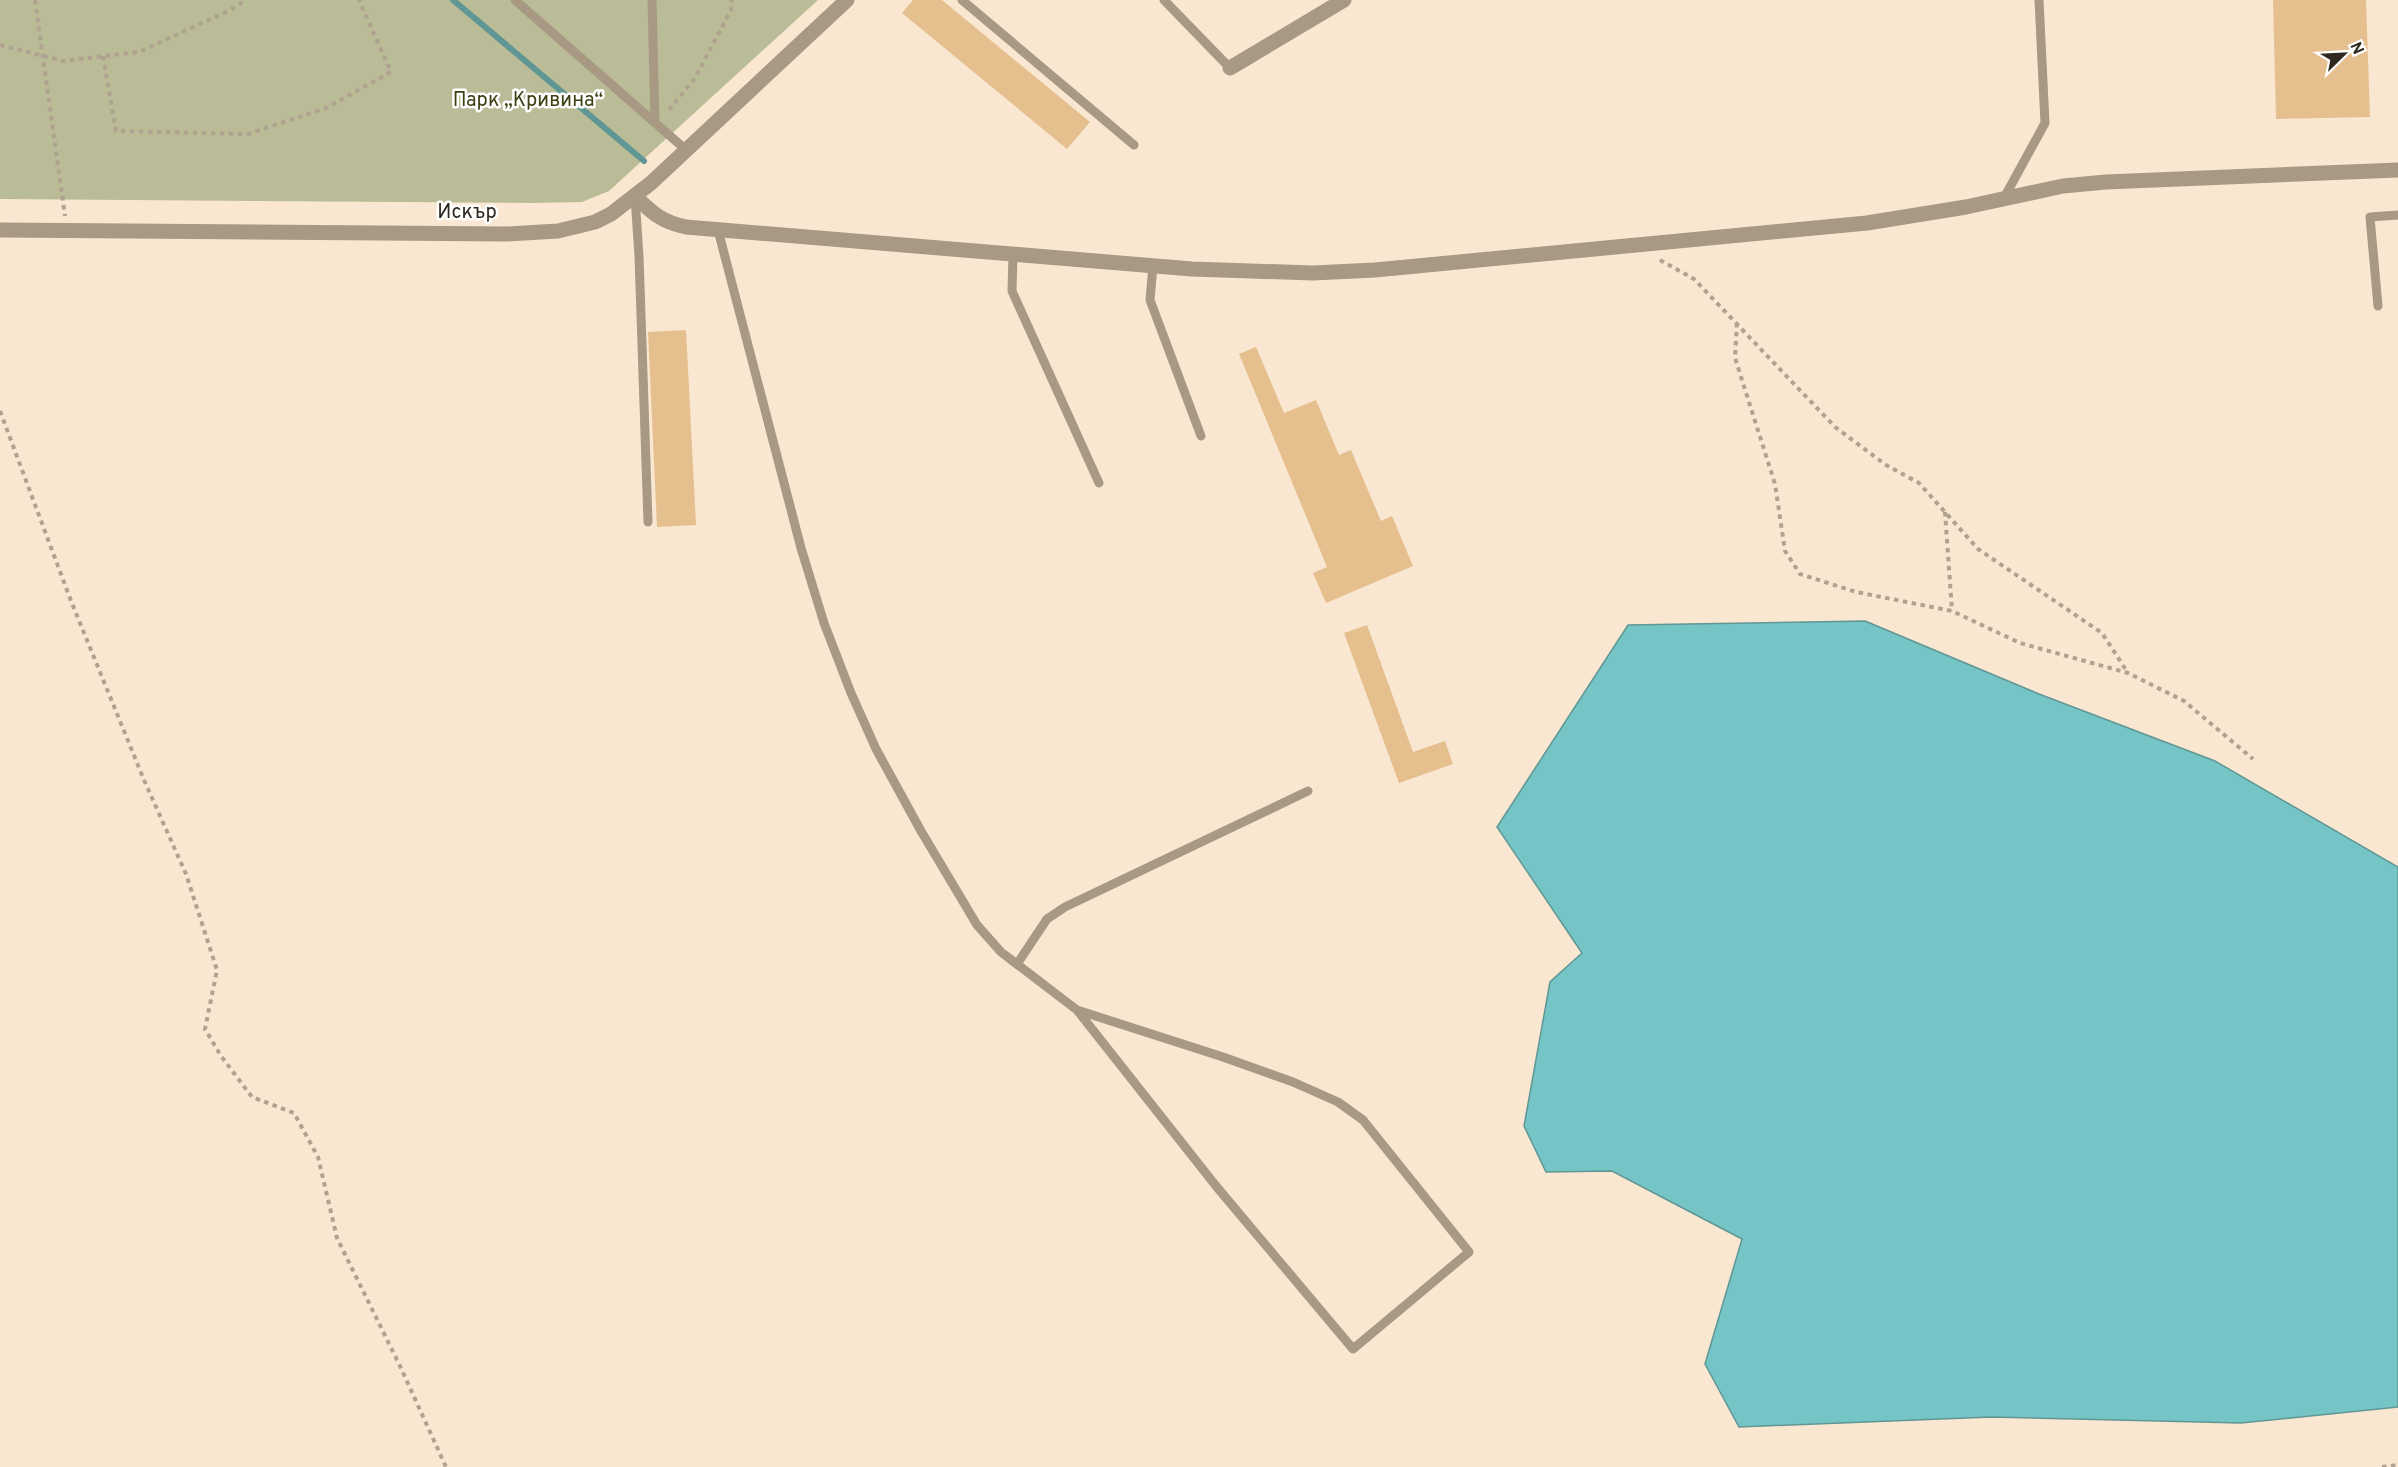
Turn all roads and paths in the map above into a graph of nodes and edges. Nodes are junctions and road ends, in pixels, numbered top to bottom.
1 (35, 0) edge
2 (246, 0) edge
3 (359, 0) edge
4 (515, 0) edge
5 (652, 0) edge
6 (732, 0) edge
7 (847, 0) edge
8 (962, 0) edge
9 (1164, 0) edge
10 (1344, 0) edge
11 (2039, 0) edge
12 (0, 45) edge
13 (43, 56) junction
14 (103, 56) junction
15 (1230, 68) joint
16 (656, 123) junction
17 (1134, 145) dead end
18 (685, 149) junction
19 (2398, 170) edge
20 (635, 196) junction
21 (2004, 198) junction
22 (2398, 215) edge
23 (0, 230) edge
24 (718, 230) junction
25 (67, 231) junction
26 (1633, 245) junction
27 (1013, 255) junction
28 (1153, 266) junction
29 (2378, 306) dead end
30 (1737, 323) junction
31 (0, 411) edge
32 (1201, 436) dead end
33 (1099, 483) dead end
34 (1945, 512) junction
35 (648, 522) dead end
36 (1952, 611) junction
37 (2127, 674) junction
38 (2253, 759) dead end
39 (1308, 791) dead end
40 (1017, 964) junction
41 (1077, 1010) junction
42 (2398, 1465) edge
43 (446, 1467) edge
44 (2382, 1467) edge

1 - 13 path
2 - 14 path
3 - 14 path
4 - 16 lane
5 - 16 lane
6 - 16 path
7 - 18 street, Искър
8 - 17 lane
9 - 15 lane
10 - 15 street
11 - 21 lane
12 - 13 path
13 - 14 path
13 - 25 path
16 - 18 lane
18 - 20 street, Искър
19 - 21 street
20 - 24 street
20 - 25 street, Искър
20 - 35 lane
21 - 26 street
22 - 29 lane
23 - 25 street, Искър
24 - 27 street
24 - 40 lane
26 - 28 street
26 - 30 path
27 - 28 street
27 - 33 lane
28 - 32 lane
30 - 34 path
30 - 36 path
31 - 43 path
34 - 36 path
34 - 37 path
36 - 37 path
37 - 38 path
39 - 40 lane
40 - 41 lane
41 - 41 lane
42 - 44 path

